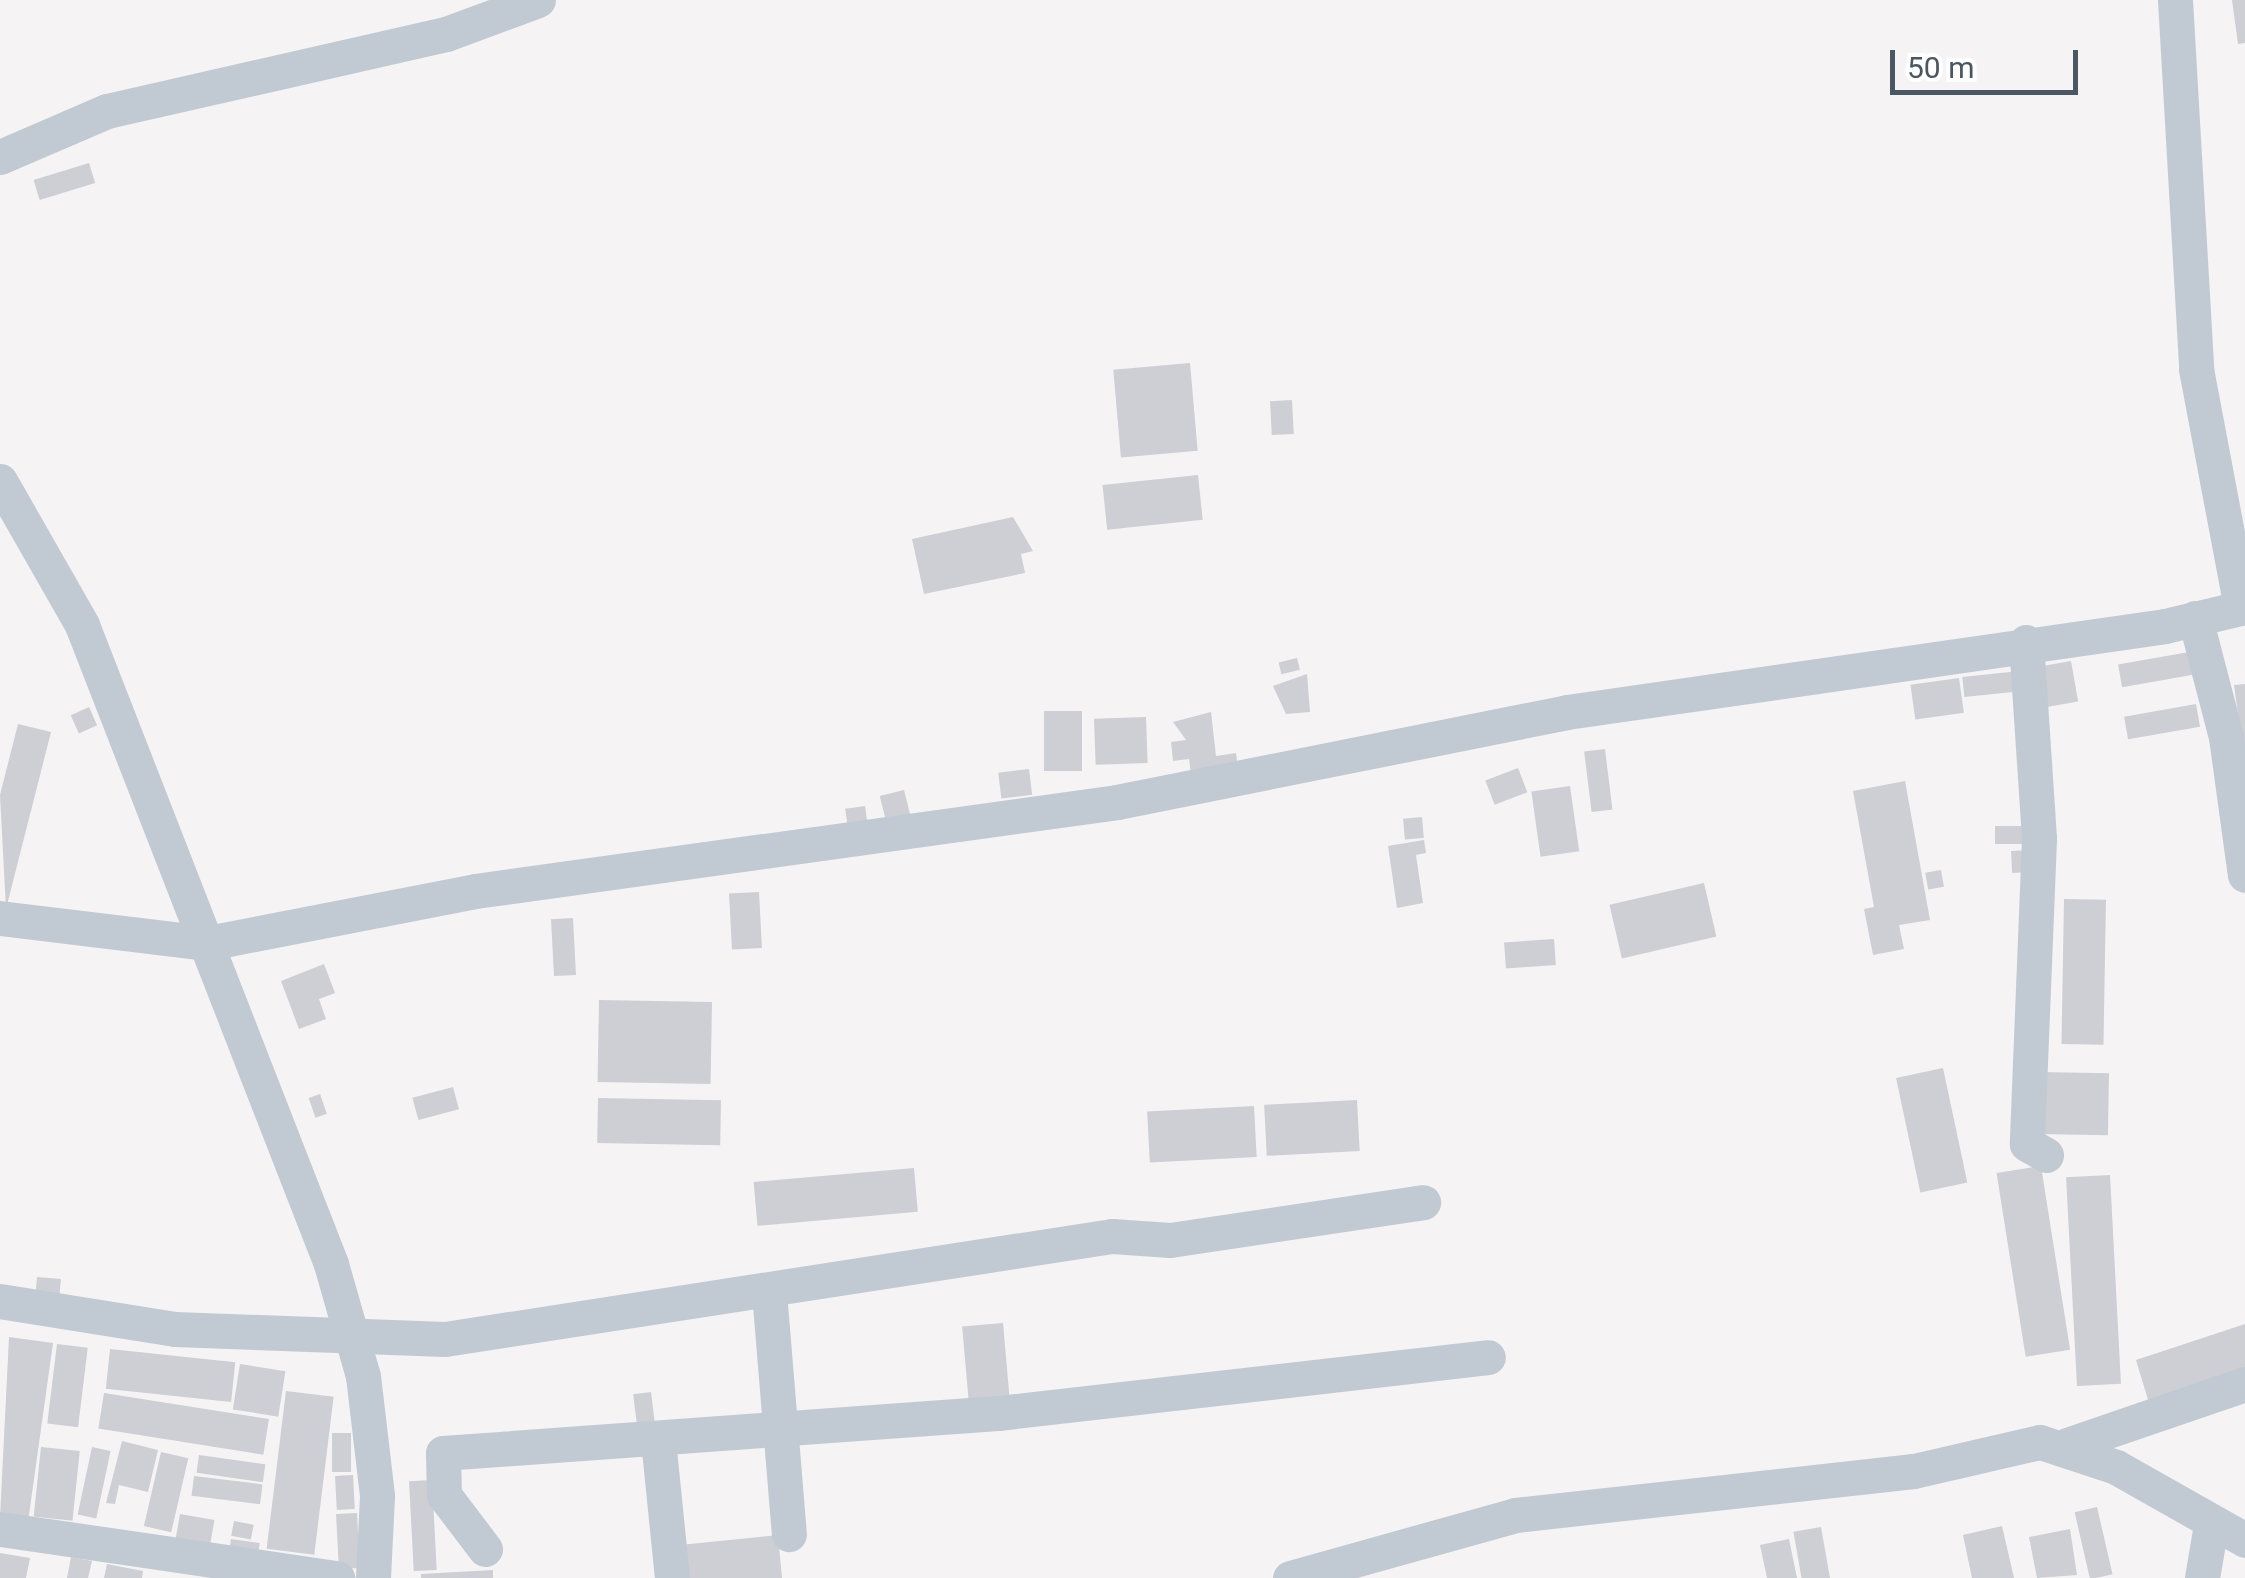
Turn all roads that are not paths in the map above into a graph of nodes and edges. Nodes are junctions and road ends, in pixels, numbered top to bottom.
1 (538, 0) edge
2 (2175, 0) edge
3 (0, 157) edge
4 (0, 481) edge
5 (2243, 607) edge
6 (2195, 618) junction
7 (2026, 642) junction
8 (2245, 875) edge
9 (0, 918) edge
10 (208, 943) junction
11 (2046, 1154) dead end
12 (1423, 1202) dead end
13 (768, 1292) junction
14 (0, 1301) edge
15 (351, 1336) junction
16 (1488, 1357) dead end
17 (2245, 1384) edge
18 (780, 1429) junction
19 (658, 1440) junction
20 (2067, 1445) junction
21 (2212, 1525) junction
22 (0, 1529) edge
23 (789, 1534) dead end
24 (2245, 1540) edge
25 (484, 1549) dead end
26 (337, 1578) edge
27 (374, 1578) edge
28 (672, 1578) edge
29 (1290, 1578) edge
30 (2202, 1578) edge

1 - 3 street
2 - 5 street
4 - 10 street
5 - 6 street
6 - 7 street
6 - 8 street
7 - 10 street
7 - 11 street
9 - 10 street
10 - 15 street
12 - 13 street
13 - 15 street
13 - 18 street
14 - 15 street
15 - 27 street
16 - 18 street
17 - 20 street
18 - 19 street
18 - 23 street
19 - 25 street
19 - 28 street
20 - 21 street
20 - 29 street
21 - 24 street
21 - 30 street
22 - 26 street

